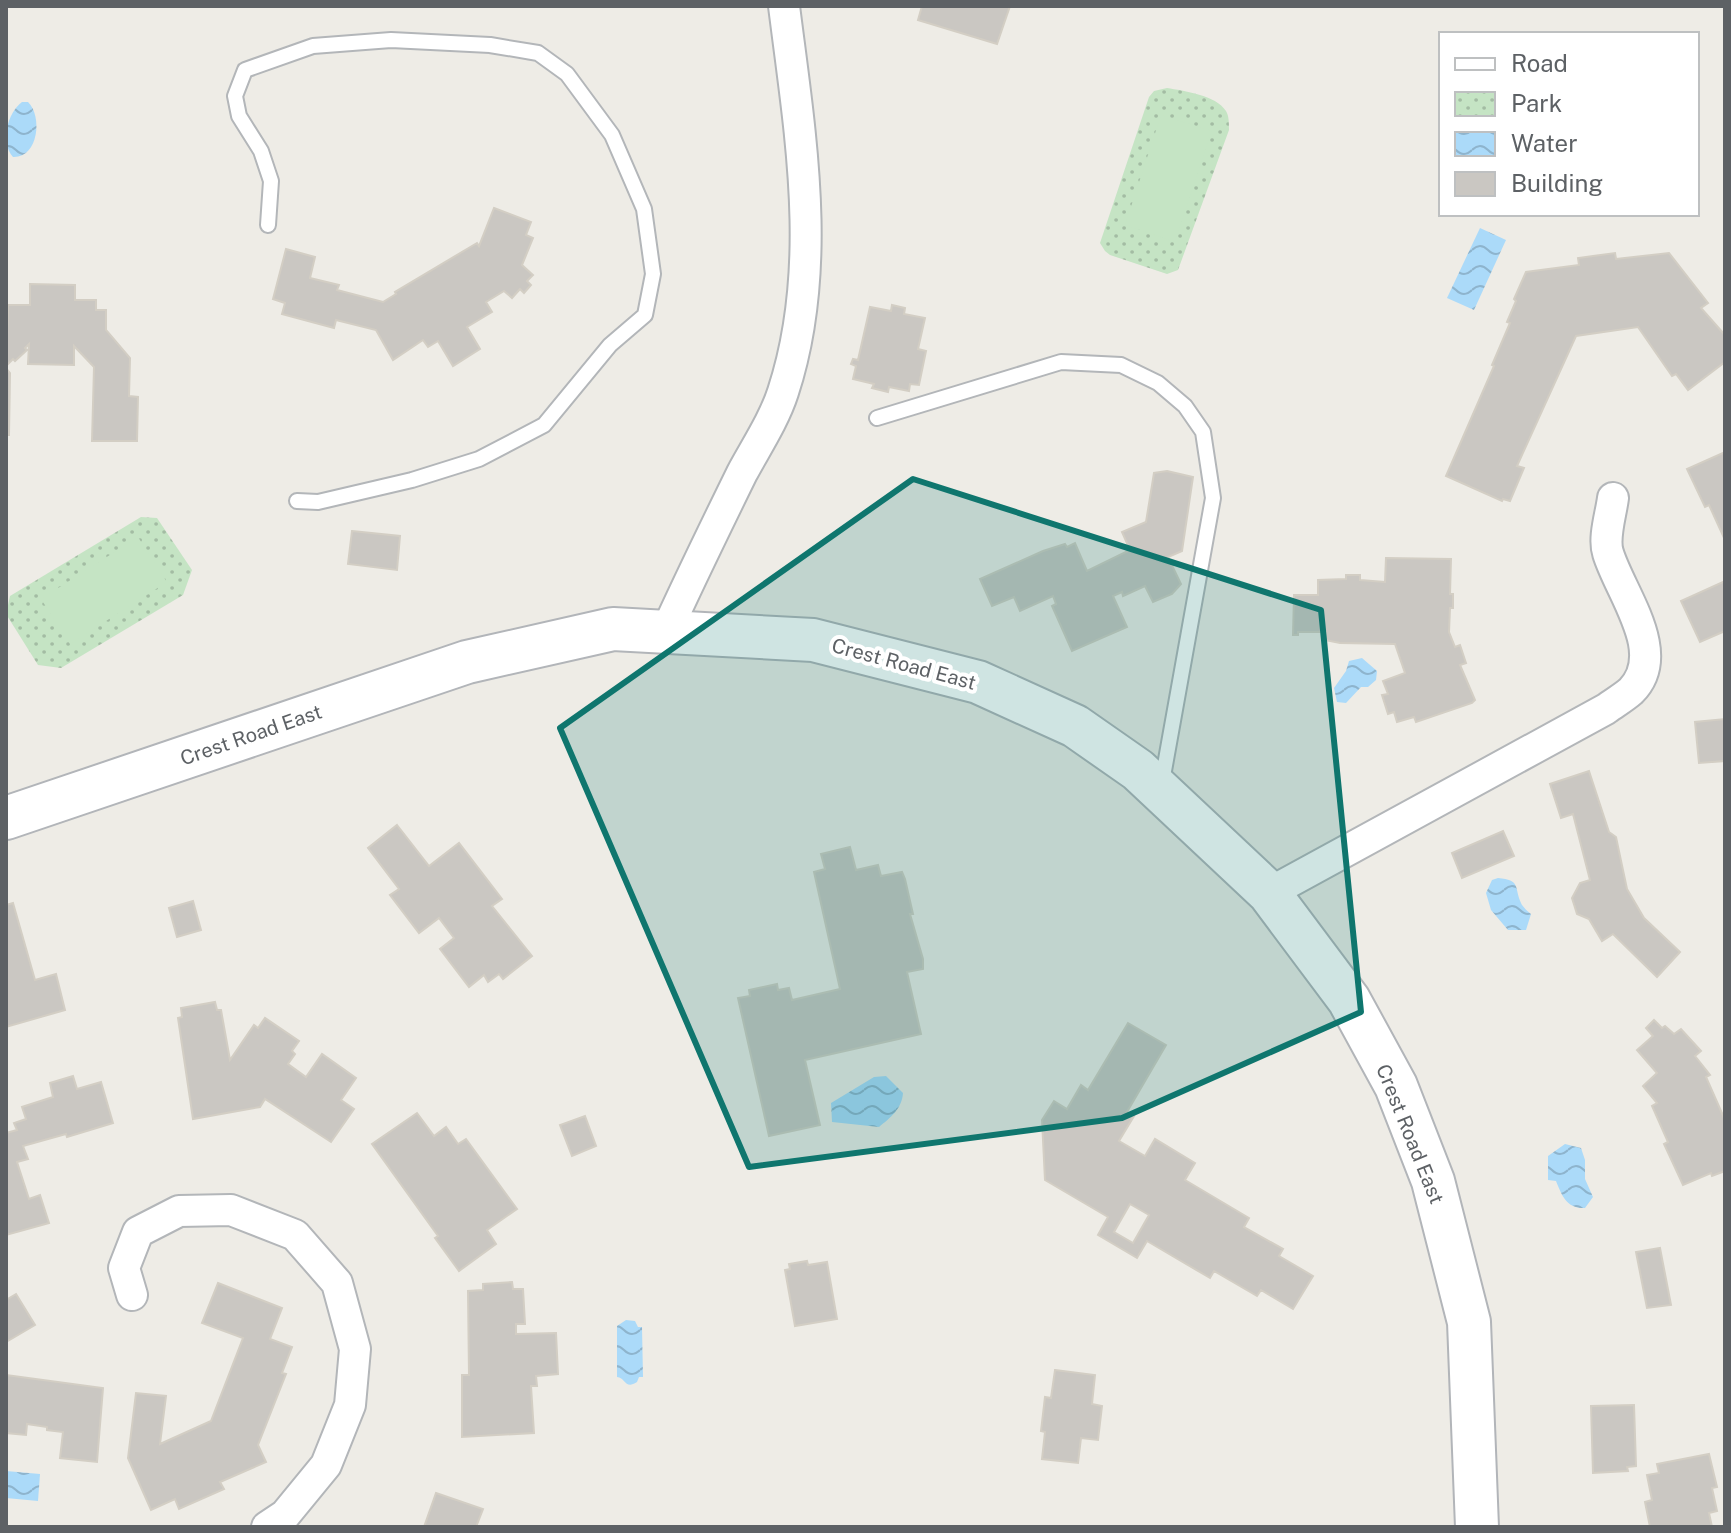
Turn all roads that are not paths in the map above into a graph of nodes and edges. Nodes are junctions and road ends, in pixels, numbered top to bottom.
1 (784, 6) edge
2 (268, 225) dead end
3 (877, 418) dead end
4 (1613, 498) dead end
5 (297, 501) dead end
6 (666, 632) junction
7 (1161, 791) junction
8 (6, 818) edge
9 (1269, 893) junction
10 (132, 1295) dead end
11 (267, 1527) edge
12 (1477, 1527) edge

1 - 6 street
2 - 5 lane
3 - 7 lane
4 - 9 street
6 - 7 street, Crest Road East
6 - 8 street, Crest Road East
7 - 9 street, Crest Road East
9 - 12 street, Crest Road East
10 - 11 street

